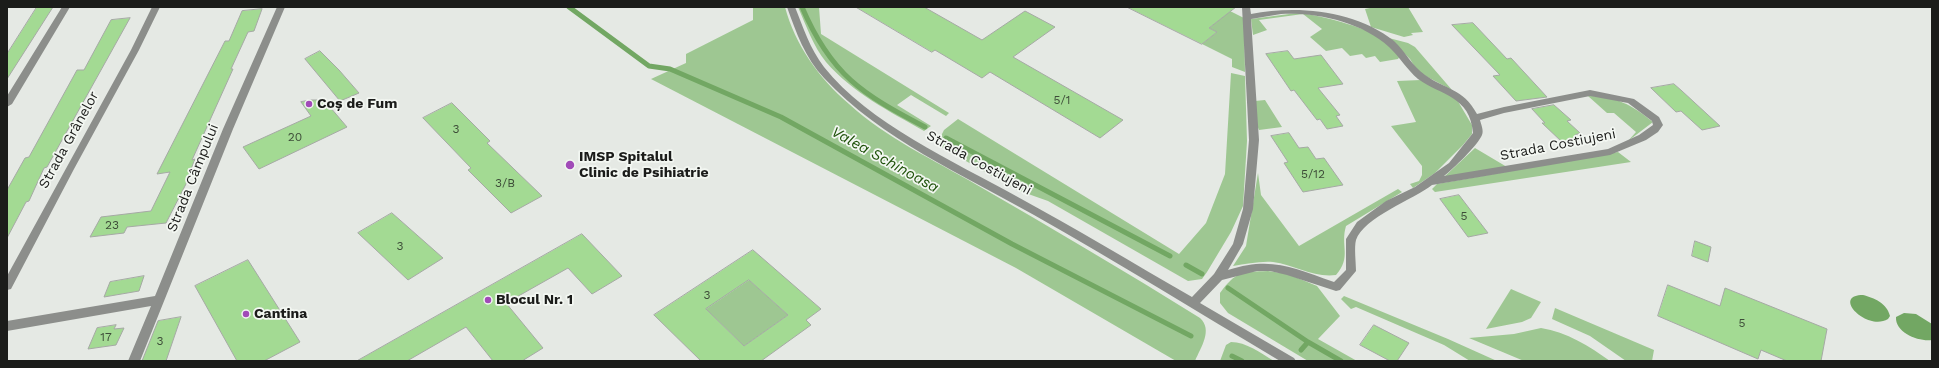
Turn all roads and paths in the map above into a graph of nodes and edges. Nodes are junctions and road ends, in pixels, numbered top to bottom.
1 (66, 7) edge
2 (156, 7) edge
3 (280, 7) edge
4 (791, 7) edge
5 (1246, 12) edge
6 (7, 104) edge
7 (1475, 118) junction
8 (1429, 182) junction
9 (1218, 277) junction
10 (7, 286) edge
11 (158, 300) junction
12 (1192, 303) junction
13 (7, 326) edge
14 (134, 361) edge
15 (1290, 361) edge

1 - 6 street
2 - 10 street, Strada Grânelor
3 - 11 street, Strada Câmpului
4 - 12 street, Strada Costiujeni
5 - 7 street, Strada Costiujeni
5 - 9 street, Strada Costiujeni
7 - 8 street, Strada Costiujeni
7 - 8 street, Strada Costiujeni
8 - 9 street, Strada Costiujeni
9 - 12 street, Strada Costiujeni
11 - 13 street
11 - 14 street, Strada Câmpului
12 - 15 street, Strada Costiujeni

